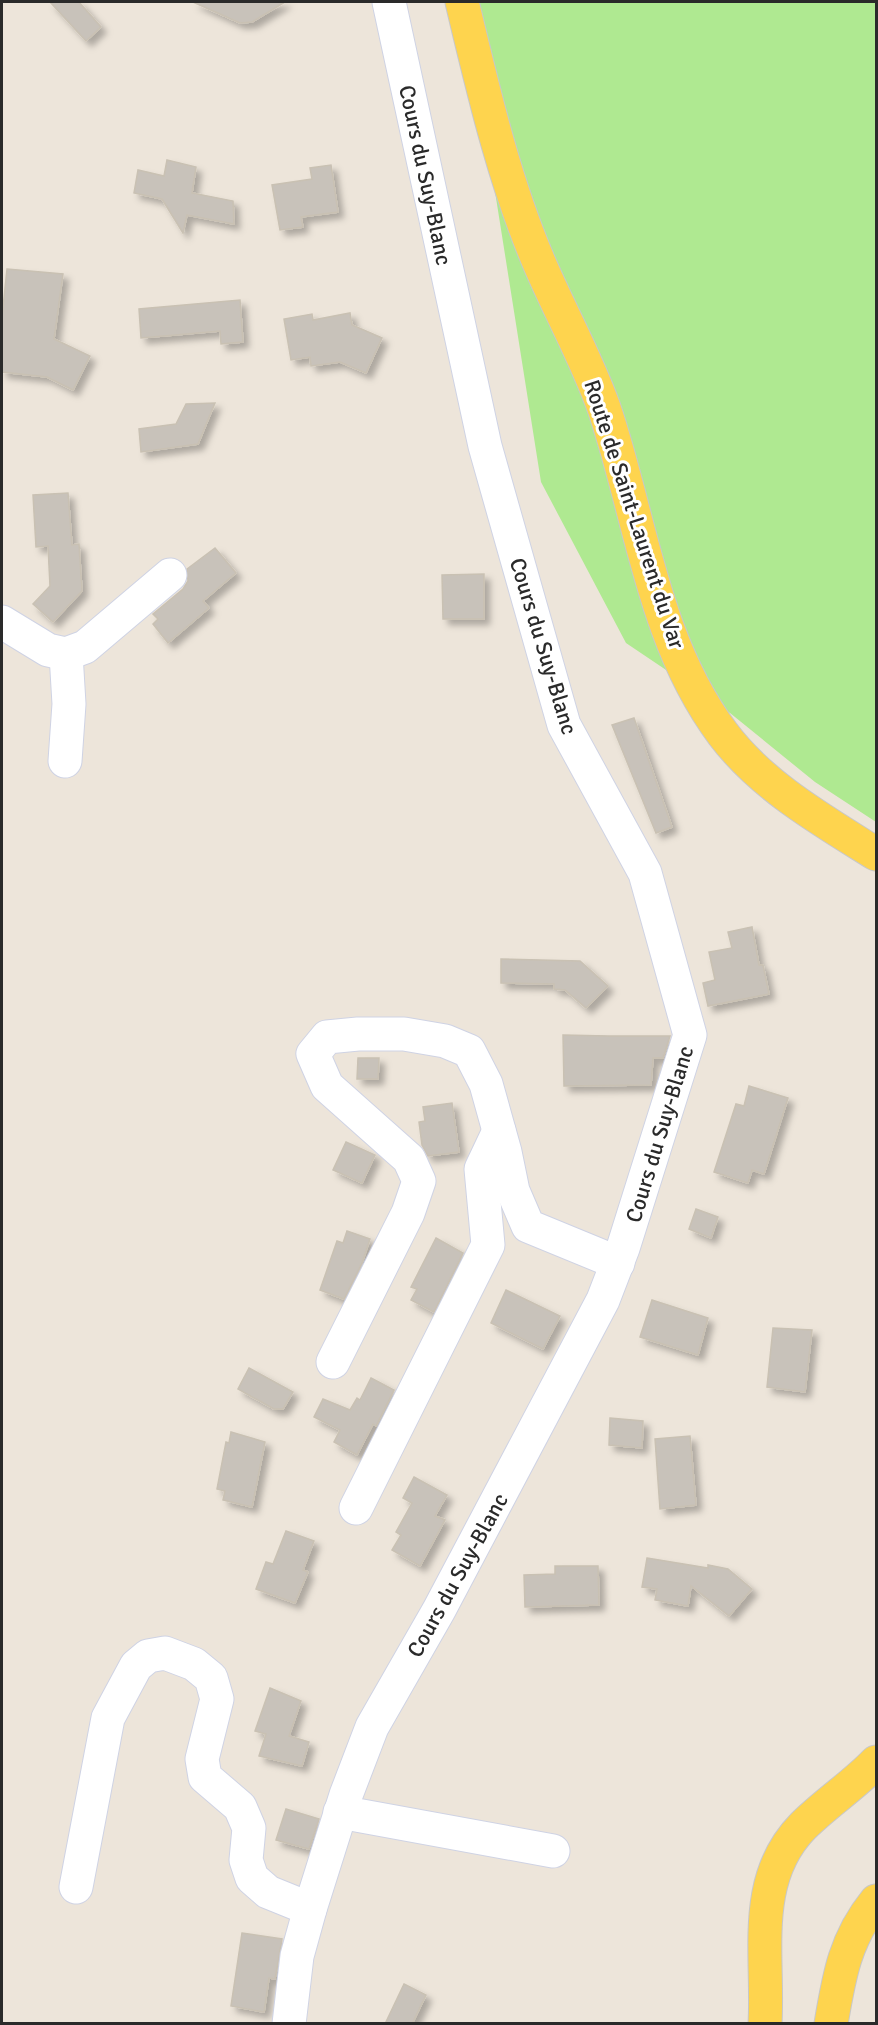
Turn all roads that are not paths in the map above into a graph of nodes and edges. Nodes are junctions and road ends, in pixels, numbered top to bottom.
1 (389, 2) edge
2 (462, 2) edge
3 (170, 575) dead end
4 (2, 622) edge
5 (66, 654) junction
6 (64, 761) dead end
7 (876, 854) edge
8 (499, 1131) junction
9 (618, 1263) junction
10 (333, 1362) dead end
11 (356, 1508) dead end
12 (876, 1762) edge
13 (340, 1812) junction
14 (553, 1851) dead end
15 (76, 1887) dead end
16 (876, 1901) edge
17 (310, 1909) junction
18 (289, 2024) edge
19 (765, 2024) edge
20 (831, 2024) edge

1 - 9 street, Cours du Suy-Blanc
2 - 7 main road, Route de Saint-Laurent du Var
3 - 5 street
4 - 5 street
5 - 6 street
8 - 9 street
8 - 10 street
8 - 11 street
9 - 13 street, Cours du Suy-Blanc
12 - 19 main road
13 - 14 street
13 - 17 street, Cours du Suy-Blanc
15 - 17 street
16 - 20 main road
17 - 18 street, Cours du Suy-Blanc

